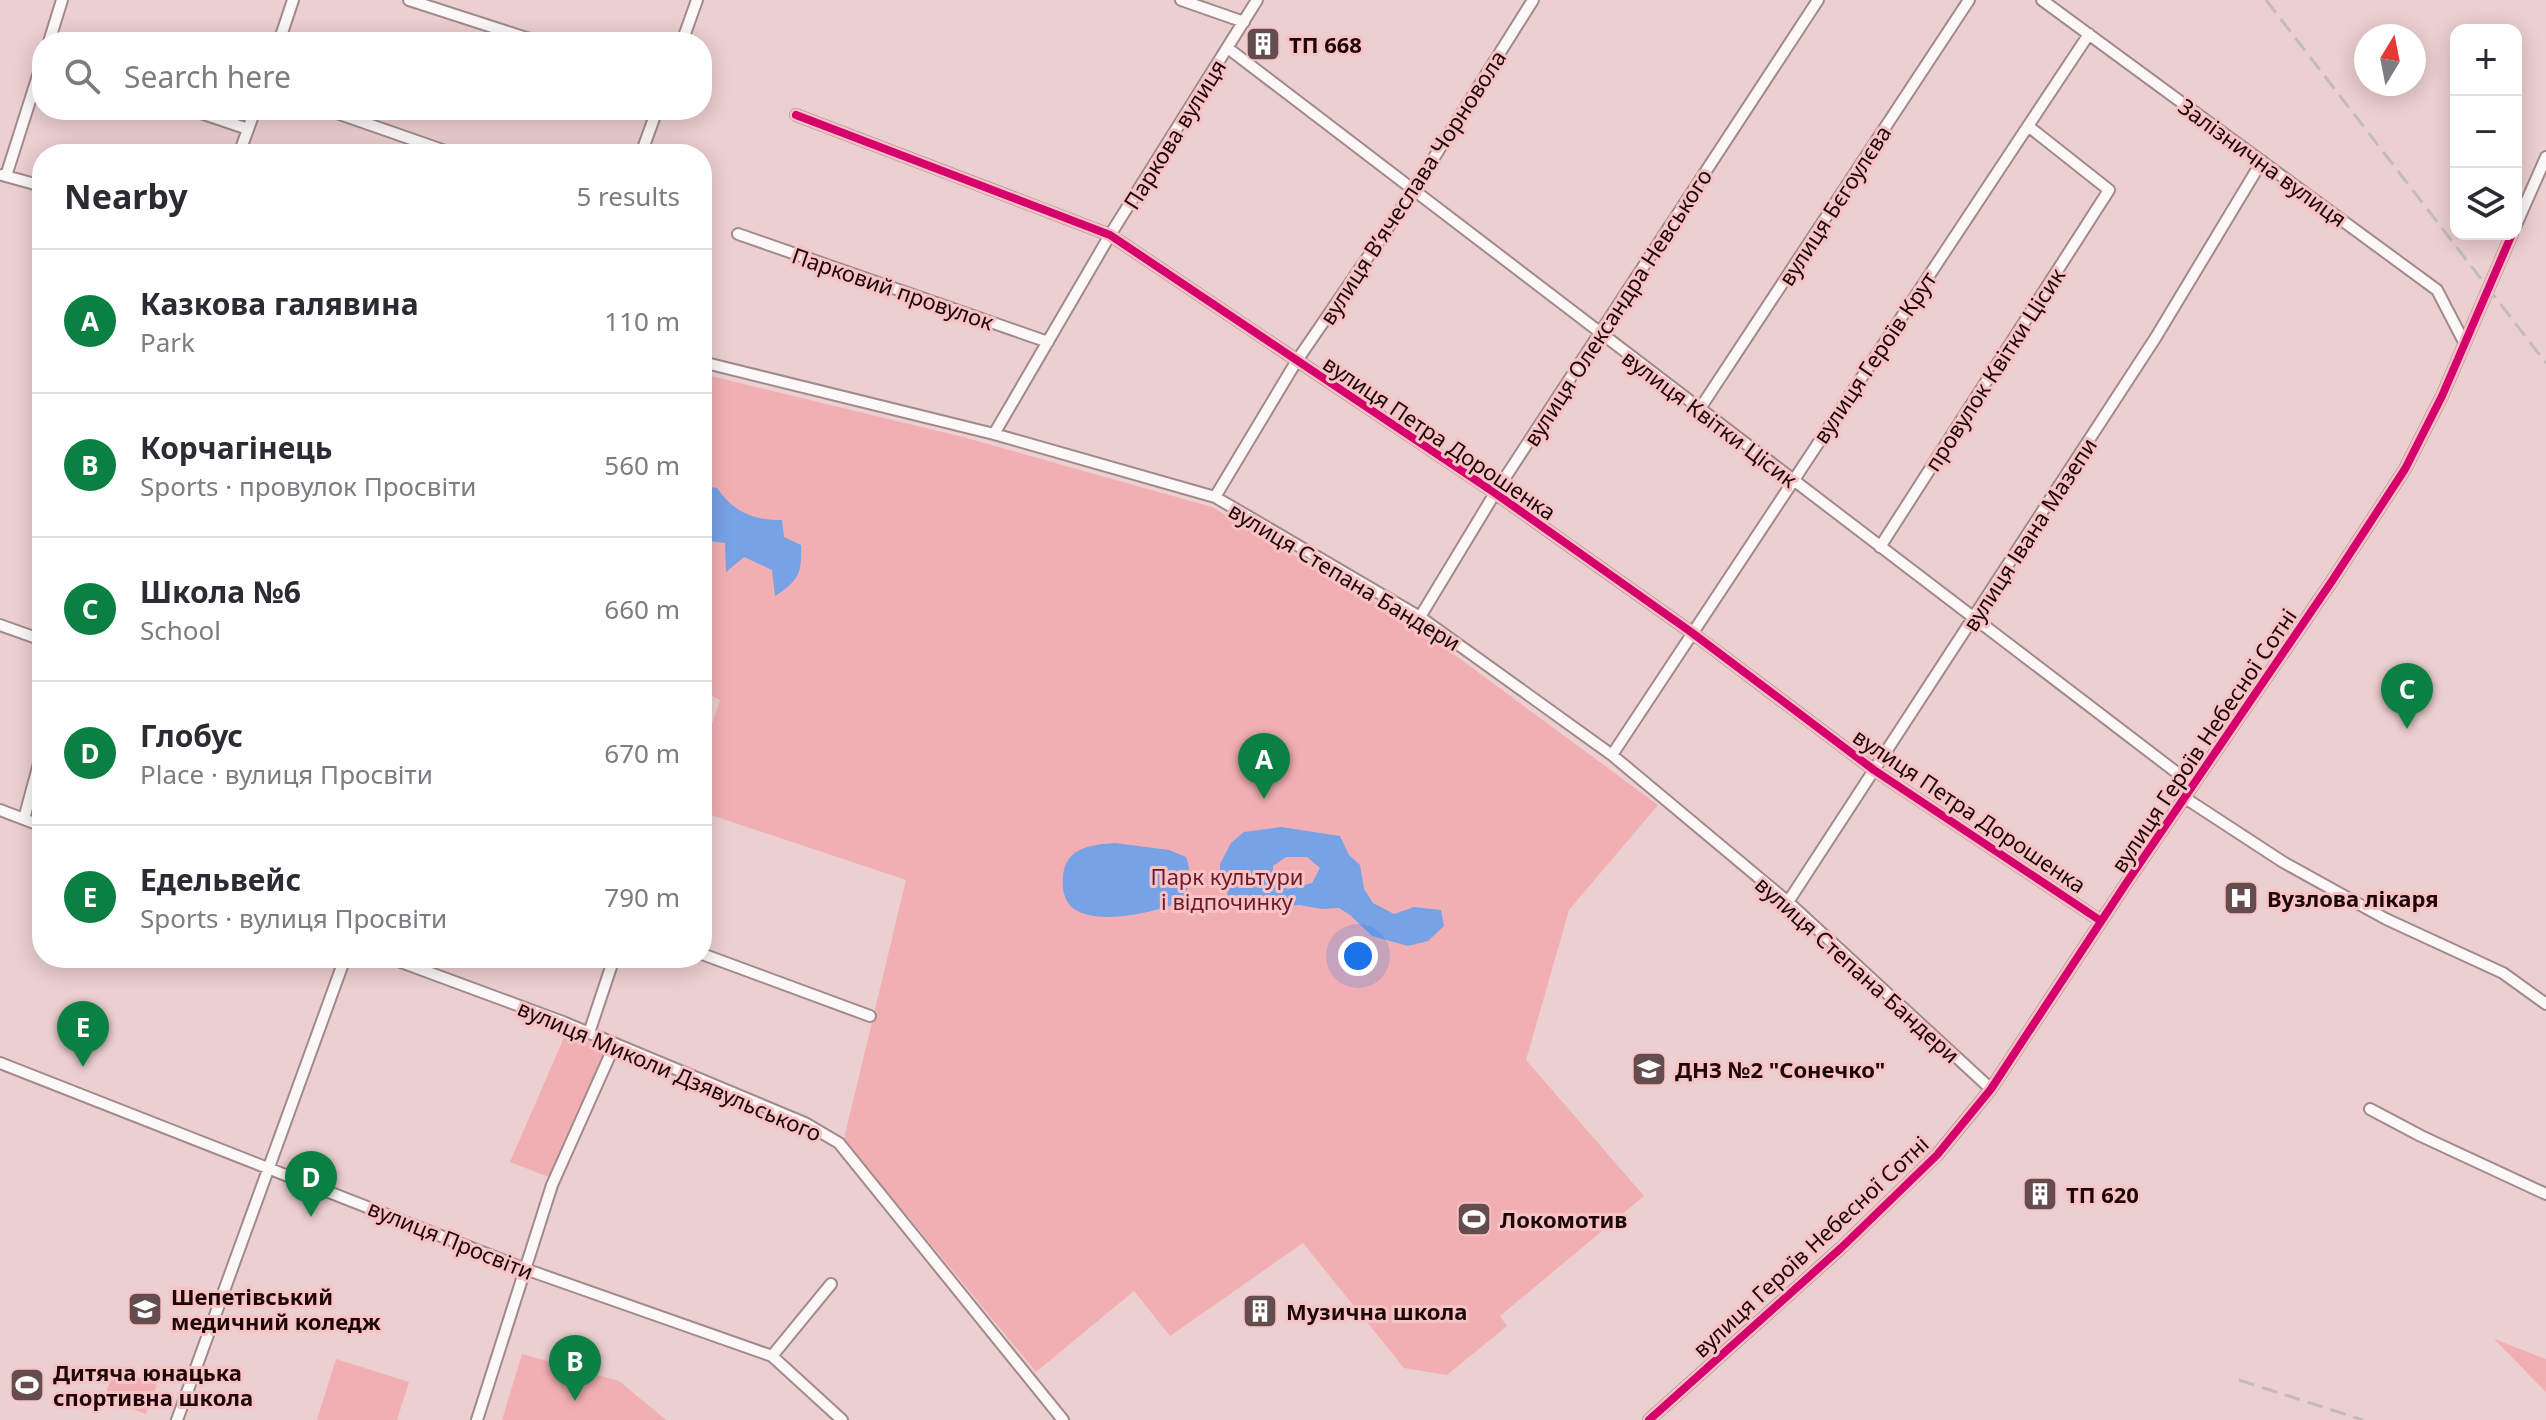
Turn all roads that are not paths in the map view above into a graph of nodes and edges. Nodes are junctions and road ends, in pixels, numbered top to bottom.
1 (62, 0) edge
2 (293, 0) edge
3 (409, 0) edge
4 (697, 0) edge
5 (1181, 0) edge
6 (1257, 0) edge
7 (1533, 0) edge
8 (1818, 0) edge
9 (1969, 0) edge
10 (2042, 0) edge
11 (1244, 22) junction
12 (52, 32) edge
13 (282, 32) edge
14 (508, 32) edge
15 (686, 32) edge
16 (2089, 34) junction
17 (1229, 49) junction
18 (32, 92) edge
19 (796, 115) dead end
20 (221, 120) edge
21 (251, 120) edge
22 (357, 120) edge
23 (653, 120) edge
24 (2028, 126) junction
25 (248, 129) junction
26 (243, 144) edge
27 (425, 144) edge
28 (645, 144) edge
29 (2546, 157) edge
30 (2262, 161) junction
31 (3, 175) edge
32 (32, 183) edge
33 (1413, 191) junction
34 (2522, 211) edge
35 (738, 234) dead end
36 (1110, 235) junction
37 (2509, 240) edge
38 (1601, 334) junction
39 (1048, 342) junction
40 (2464, 342) junction
41 (1296, 362) junction
42 (712, 364) edge
43 (1699, 410) junction
44 (994, 434) junction
45 (1792, 481) junction
46 (1495, 493) junction
47 (1215, 497) junction
48 (1880, 547) junction
49 (1420, 617) junction
50 (1975, 618) junction
51 (0, 625) edge
52 (1691, 632) junction
53 (32, 636) edge
54 (1612, 755) junction
55 (1874, 770) junction
56 (2193, 785) junction
57 (32, 789) edge
58 (2185, 798) junction
59 (0, 810) edge
60 (24, 819) junction
61 (32, 822) edge
62 (1788, 902) junction
63 (2101, 921) junction
64 (712, 958) edge
65 (341, 968) edge
66 (417, 968) edge
67 (611, 968) edge
68 (2546, 1004) edge
69 (870, 1016) dead end
70 (589, 1033) junction
71 (615, 1044) junction
72 (0, 1063) edge
73 (1991, 1089) junction
74 (2370, 1109) dead end
75 (269, 1167) junction
76 (2546, 1194) edge
77 (525, 1269) junction
78 (831, 1284) dead end
79 (772, 1356) junction
80 (177, 1420) edge
81 (477, 1420) edge
82 (842, 1420) edge
83 (1063, 1420) edge
84 (1649, 1420) edge

1 - 12 street
2 - 13 street
3 - 14 street
4 - 15 street
5 - 11 street
6 - 11 street, Паркова вулиця
7 - 33 street, вулиця Вʼячеслава Чорновола
8 - 38 street, вулиця Олександра Невського
9 - 43 street, вулиця Бєгоулєва
10 - 16 street, Залізнична вулиця
11 - 17 street, Паркова вулиця
16 - 24 street, вулиця Героїв Крут
16 - 30 street, Залізнична вулиця
17 - 33 street, вулиця Квітки Цісик
17 - 36 street, Паркова вулиця
18 - 31 street
19 - 36 street, вулиця Петра Дорошенка
20 - 25 street
21 - 25 street
22 - 27 street
23 - 28 street
24 - 45 street, вулиця Героїв Крут
24 - 48 street, провулок Квітки Цісик
25 - 26 street
29 - 34 street
30 - 40 street, Залізнична вулиця
30 - 50 street, вулиця Івана Мазепи
31 - 32 street
33 - 38 street, вулиця Квітки Цісик
33 - 41 street, вулиця Вʼячеслава Чорновола
35 - 39 street, Парковий провулок
36 - 39 street, Паркова вулиця
36 - 41 street, вулиця Петра Дорошенка
37 - 40 street, вулиця Героїв Небесної Сотні
38 - 43 street, вулиця Квітки Цісик
38 - 46 street, вулиця Олександра Невського
39 - 44 street, Паркова вулиця
40 - 56 street, вулиця Героїв Небесної Сотні
41 - 46 street, вулиця Петра Дорошенка
41 - 47 street, вулиця Вʼячеслава Чорновола
42 - 44 street, вулиця Степана Бандери
43 - 45 street, вулиця Квітки Цісик
44 - 47 street, вулиця Степана Бандери
45 - 48 street, вулиця Квітки Цісик
45 - 52 street, вулиця Героїв Крут
46 - 49 street, вулиця Олександра Невського
46 - 52 street, вулиця Петра Дорошенка
47 - 49 street, вулиця Степана Бандери
48 - 50 street, вулиця Квітки Цісик
49 - 54 street, вулиця Степана Бандери
50 - 55 street, вулиця Івана Мазепи
50 - 56 street, вулиця Квітки Цісик
51 - 53 street
52 - 54 street, вулиця Героїв Крут
52 - 55 street, вулиця Петра Дорошенка
54 - 62 street, вулиця Степана Бандери
55 - 62 street, вулиця Івана Мазепи
55 - 63 street, вулиця Петра Дорошенка
56 - 58 street, вулиця Героїв Небесної Сотні
57 - 60 street
58 - 63 street, вулиця Героїв Небесної Сотні
58 - 68 street
59 - 60 street
60 - 61 street
62 - 73 street, вулиця Степана Бандери
63 - 73 street, вулиця Героїв Небесної Сотні
64 - 69 street
65 - 75 street
66 - 70 street, вулиця Миколи Дзявульського
67 - 70 street
70 - 71 street, вулиця Миколи Дзявульського
71 - 77 street
71 - 83 street, вулиця Миколи Дзявульського
72 - 75 street, вулиця Просвіти
73 - 84 street, вулиця Героїв Небесної Сотні
74 - 76 street
75 - 77 street, вулиця Просвіти
75 - 80 street
77 - 79 street, вулиця Просвіти
77 - 81 street
78 - 79 street
79 - 82 street, вулиця Просвіти

